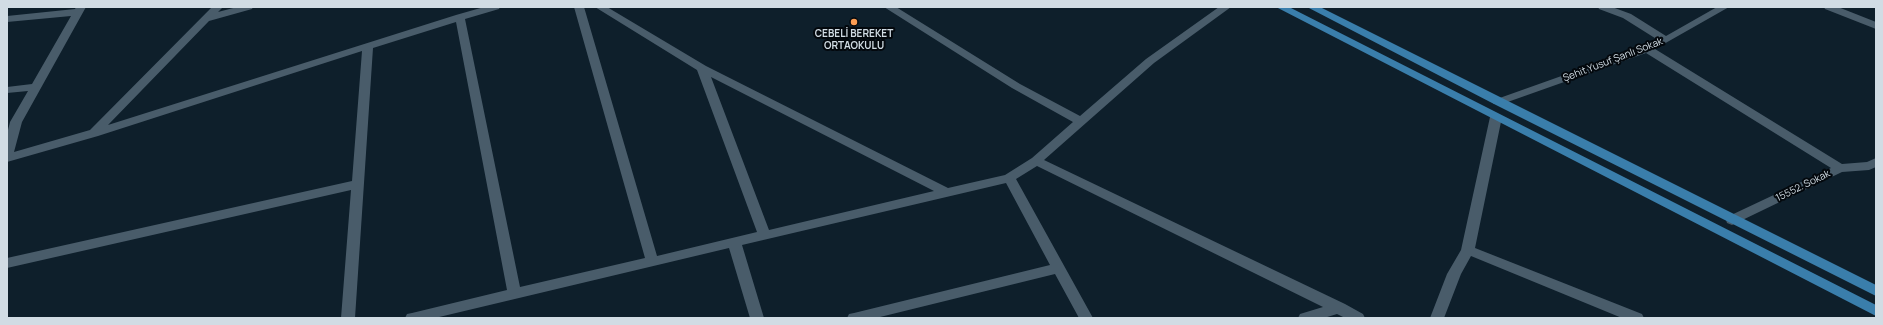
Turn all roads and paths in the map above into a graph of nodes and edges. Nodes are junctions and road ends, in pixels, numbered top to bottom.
1 (218, 7) edge
2 (248, 7) edge
3 (495, 7) edge
4 (579, 7) edge
5 (600, 7) edge
6 (889, 7) edge
7 (1226, 7) edge
8 (1281, 7) edge
9 (1312, 7) edge
10 (1603, 7) edge
11 (1724, 7) edge
12 (1829, 7) edge
13 (80, 10) edge
14 (460, 16) junction
15 (204, 18) junction
16 (7, 19) edge
17 (1876, 26) edge
18 (1666, 40) junction
19 (368, 46) junction
20 (1647, 49) junction
21 (702, 68) junction
22 (35, 87) junction
23 (7, 90) edge
24 (1498, 102) junction
25 (1496, 117) junction
26 (1082, 122) junction
27 (94, 133) junction
28 (7, 158) edge
29 (1036, 161) junction
30 (1874, 166) edge
31 (1840, 168) junction
32 (1009, 178) junction
33 (358, 184) junction
34 (947, 193) junction
35 (1732, 220) junction
36 (765, 236) junction
37 (734, 242) junction
38 (1468, 250) junction
39 (652, 261) junction
40 (7, 263) edge
41 (1059, 268) junction
42 (1876, 291) edge
43 (515, 295) junction
44 (1340, 308) junction
45 (1876, 311) edge
46 (348, 318) edge
47 (412, 318) edge
48 (757, 318) edge
49 (854, 318) edge
50 (1086, 318) edge
51 (1305, 318) edge
52 (1358, 318) edge
53 (1437, 318) edge
54 (1637, 318) edge

1 - 15 street
2 - 15 street
3 - 14 street
4 - 39 street
5 - 21 street
6 - 26 street
7 - 26 street
8 - 25 main road
9 - 24 main road
10 - 18 street
11 - 18 street, Şehit Yusuf Şanlı Sokak
12 - 17 street
13 - 16 street
13 - 22 street
14 - 19 street
14 - 43 street
15 - 27 street
18 - 20 street, Şehit Yusuf Şanlı Sokak
19 - 27 street
19 - 33 street
20 - 24 street, Şehit Yusuf Şanlı Sokak
20 - 31 street
21 - 34 street
21 - 36 street
22 - 23 street
22 - 28 street
24 - 35 main road
25 - 38 street
25 - 45 main road
26 - 29 street
27 - 28 street
29 - 32 street
29 - 44 street
30 - 31 street, 15552. Sokak
31 - 35 street, 15552. Sokak
32 - 34 street
32 - 41 street
33 - 40 street
33 - 46 street
34 - 36 street
35 - 42 main road
36 - 37 street
37 - 39 street
37 - 48 street
38 - 53 street
38 - 54 street
39 - 43 street
41 - 49 street
41 - 50 street
43 - 47 street
44 - 51 street
44 - 52 street

